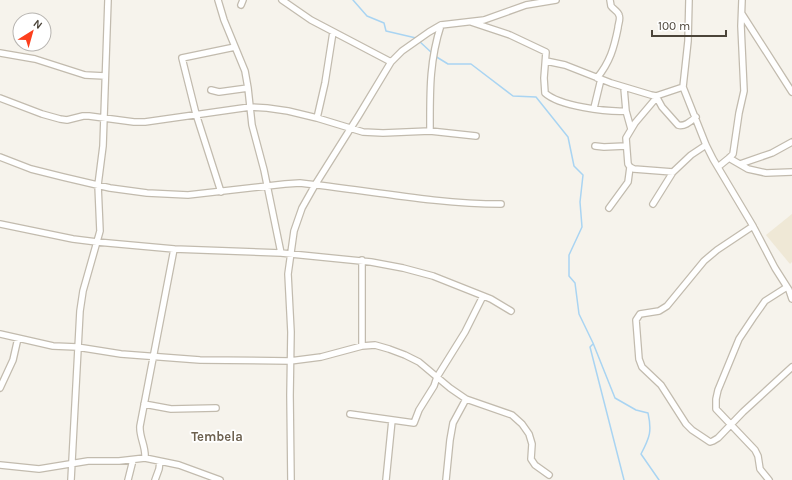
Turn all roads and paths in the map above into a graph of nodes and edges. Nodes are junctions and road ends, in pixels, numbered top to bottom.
1 (108, 0) edge
2 (218, 0) edge
3 (282, 0) edge
4 (556, 0) edge
5 (610, 0) edge
6 (689, 0) edge
7 (742, 0) edge
8 (742, 14) junction
9 (470, 22) junction
10 (441, 25) junction
11 (333, 32) junction
12 (235, 47) junction
13 (0, 53) edge
14 (546, 61) junction
15 (391, 62) junction
16 (105, 76) junction
17 (599, 79) junction
18 (683, 87) junction
19 (248, 88) junction
20 (624, 88) junction
21 (211, 90) dead end
22 (792, 92) edge
23 (656, 97) junction
24 (0, 98) edge
25 (250, 107) junction
26 (594, 108) junction
27 (626, 111) junction
28 (196, 114) junction
29 (696, 117) junction
30 (104, 118) junction
31 (317, 118) junction
32 (350, 129) junction
33 (631, 129) junction
34 (430, 131) junction
35 (476, 136) dead end
36 (792, 142) edge
37 (706, 145) junction
38 (595, 146) dead end
39 (626, 146) junction
40 (0, 157) edge
41 (729, 158) junction
42 (740, 164) junction
43 (630, 167) junction
44 (718, 167) junction
45 (673, 172) junction
46 (792, 172) edge
47 (98, 185) junction
48 (315, 185) junction
49 (267, 186) junction
50 (221, 192) junction
51 (501, 204) dead end
52 (654, 204) dead end
53 (609, 208) dead end
54 (0, 224) edge
55 (753, 226) junction
56 (97, 242) junction
57 (174, 248) junction
58 (281, 253) junction
59 (291, 255) junction
60 (362, 260) junction
61 (789, 289) edge
62 (483, 296) junction
63 (792, 299) edge
64 (512, 311) dead end
65 (0, 334) edge
66 (18, 338) junction
67 (362, 346) junction
68 (78, 347) junction
69 (154, 357) junction
70 (290, 361) junction
71 (792, 367) edge
72 (437, 377) junction
73 (0, 388) edge
74 (466, 399) junction
75 (144, 404) junction
76 (216, 408) dead end
77 (350, 414) dead end
78 (392, 420) junction
79 (731, 425) junction
80 (145, 458) junction
81 (133, 460) junction
82 (160, 461) junction
83 (72, 464) junction
84 (0, 465) edge
85 (549, 475) dead end
86 (71, 480) edge
87 (128, 480) edge
88 (155, 480) edge
89 (220, 480) edge
90 (292, 480) edge
91 (386, 480) edge
92 (446, 480) edge
93 (769, 480) edge

1 - 16 street
2 - 12 street
3 - 11 street
4 - 9 street
5 - 17 street
6 - 18 street
7 - 8 street
8 - 22 street
8 - 41 street
9 - 10 street
9 - 14 street
10 - 15 street
10 - 34 street
11 - 15 street
11 - 31 street
12 - 19 street
12 - 28 street
13 - 16 street
14 - 17 street
14 - 26 street
15 - 32 street
16 - 30 street
17 - 20 street
17 - 26 street
18 - 23 street
18 - 29 street
19 - 21 street
19 - 25 street
20 - 23 street
20 - 27 street
23 - 29 street
23 - 33 street
24 - 30 street
25 - 28 street
25 - 31 street
25 - 49 street
26 - 27 street
27 - 33 street
28 - 30 street
28 - 50 street
29 - 37 street
30 - 47 street
31 - 32 street
32 - 34 street
32 - 48 street
33 - 39 street
34 - 35 street
36 - 42 street
37 - 44 street
37 - 45 street
38 - 39 street
39 - 43 street
40 - 47 street
41 - 42 street
41 - 44 street
42 - 46 street
43 - 45 street
43 - 53 street
44 - 55 street
45 - 52 street
47 - 50 street
47 - 56 street
48 - 49 street
48 - 51 street
48 - 59 street
49 - 50 street
49 - 58 street
54 - 56 street
55 - 61 street
55 - 79 street
56 - 57 street
56 - 68 street
57 - 58 street
57 - 69 street
58 - 59 street
59 - 60 street
59 - 70 street
60 - 62 street
60 - 67 street
61 - 63 street
61 - 79 street
62 - 64 street
62 - 72 street
65 - 66 street
66 - 68 street
66 - 73 street
67 - 70 street
67 - 72 street
68 - 69 street
68 - 83 street
69 - 70 street
69 - 75 street
70 - 90 street
71 - 79 street
72 - 74 street
72 - 78 street
74 - 85 street
74 - 92 street
75 - 76 street
75 - 80 street
77 - 78 street
78 - 91 street
79 - 93 street
80 - 81 street
80 - 82 street
81 - 83 street
81 - 87 street
82 - 88 street
82 - 89 street
83 - 84 street
83 - 86 street

